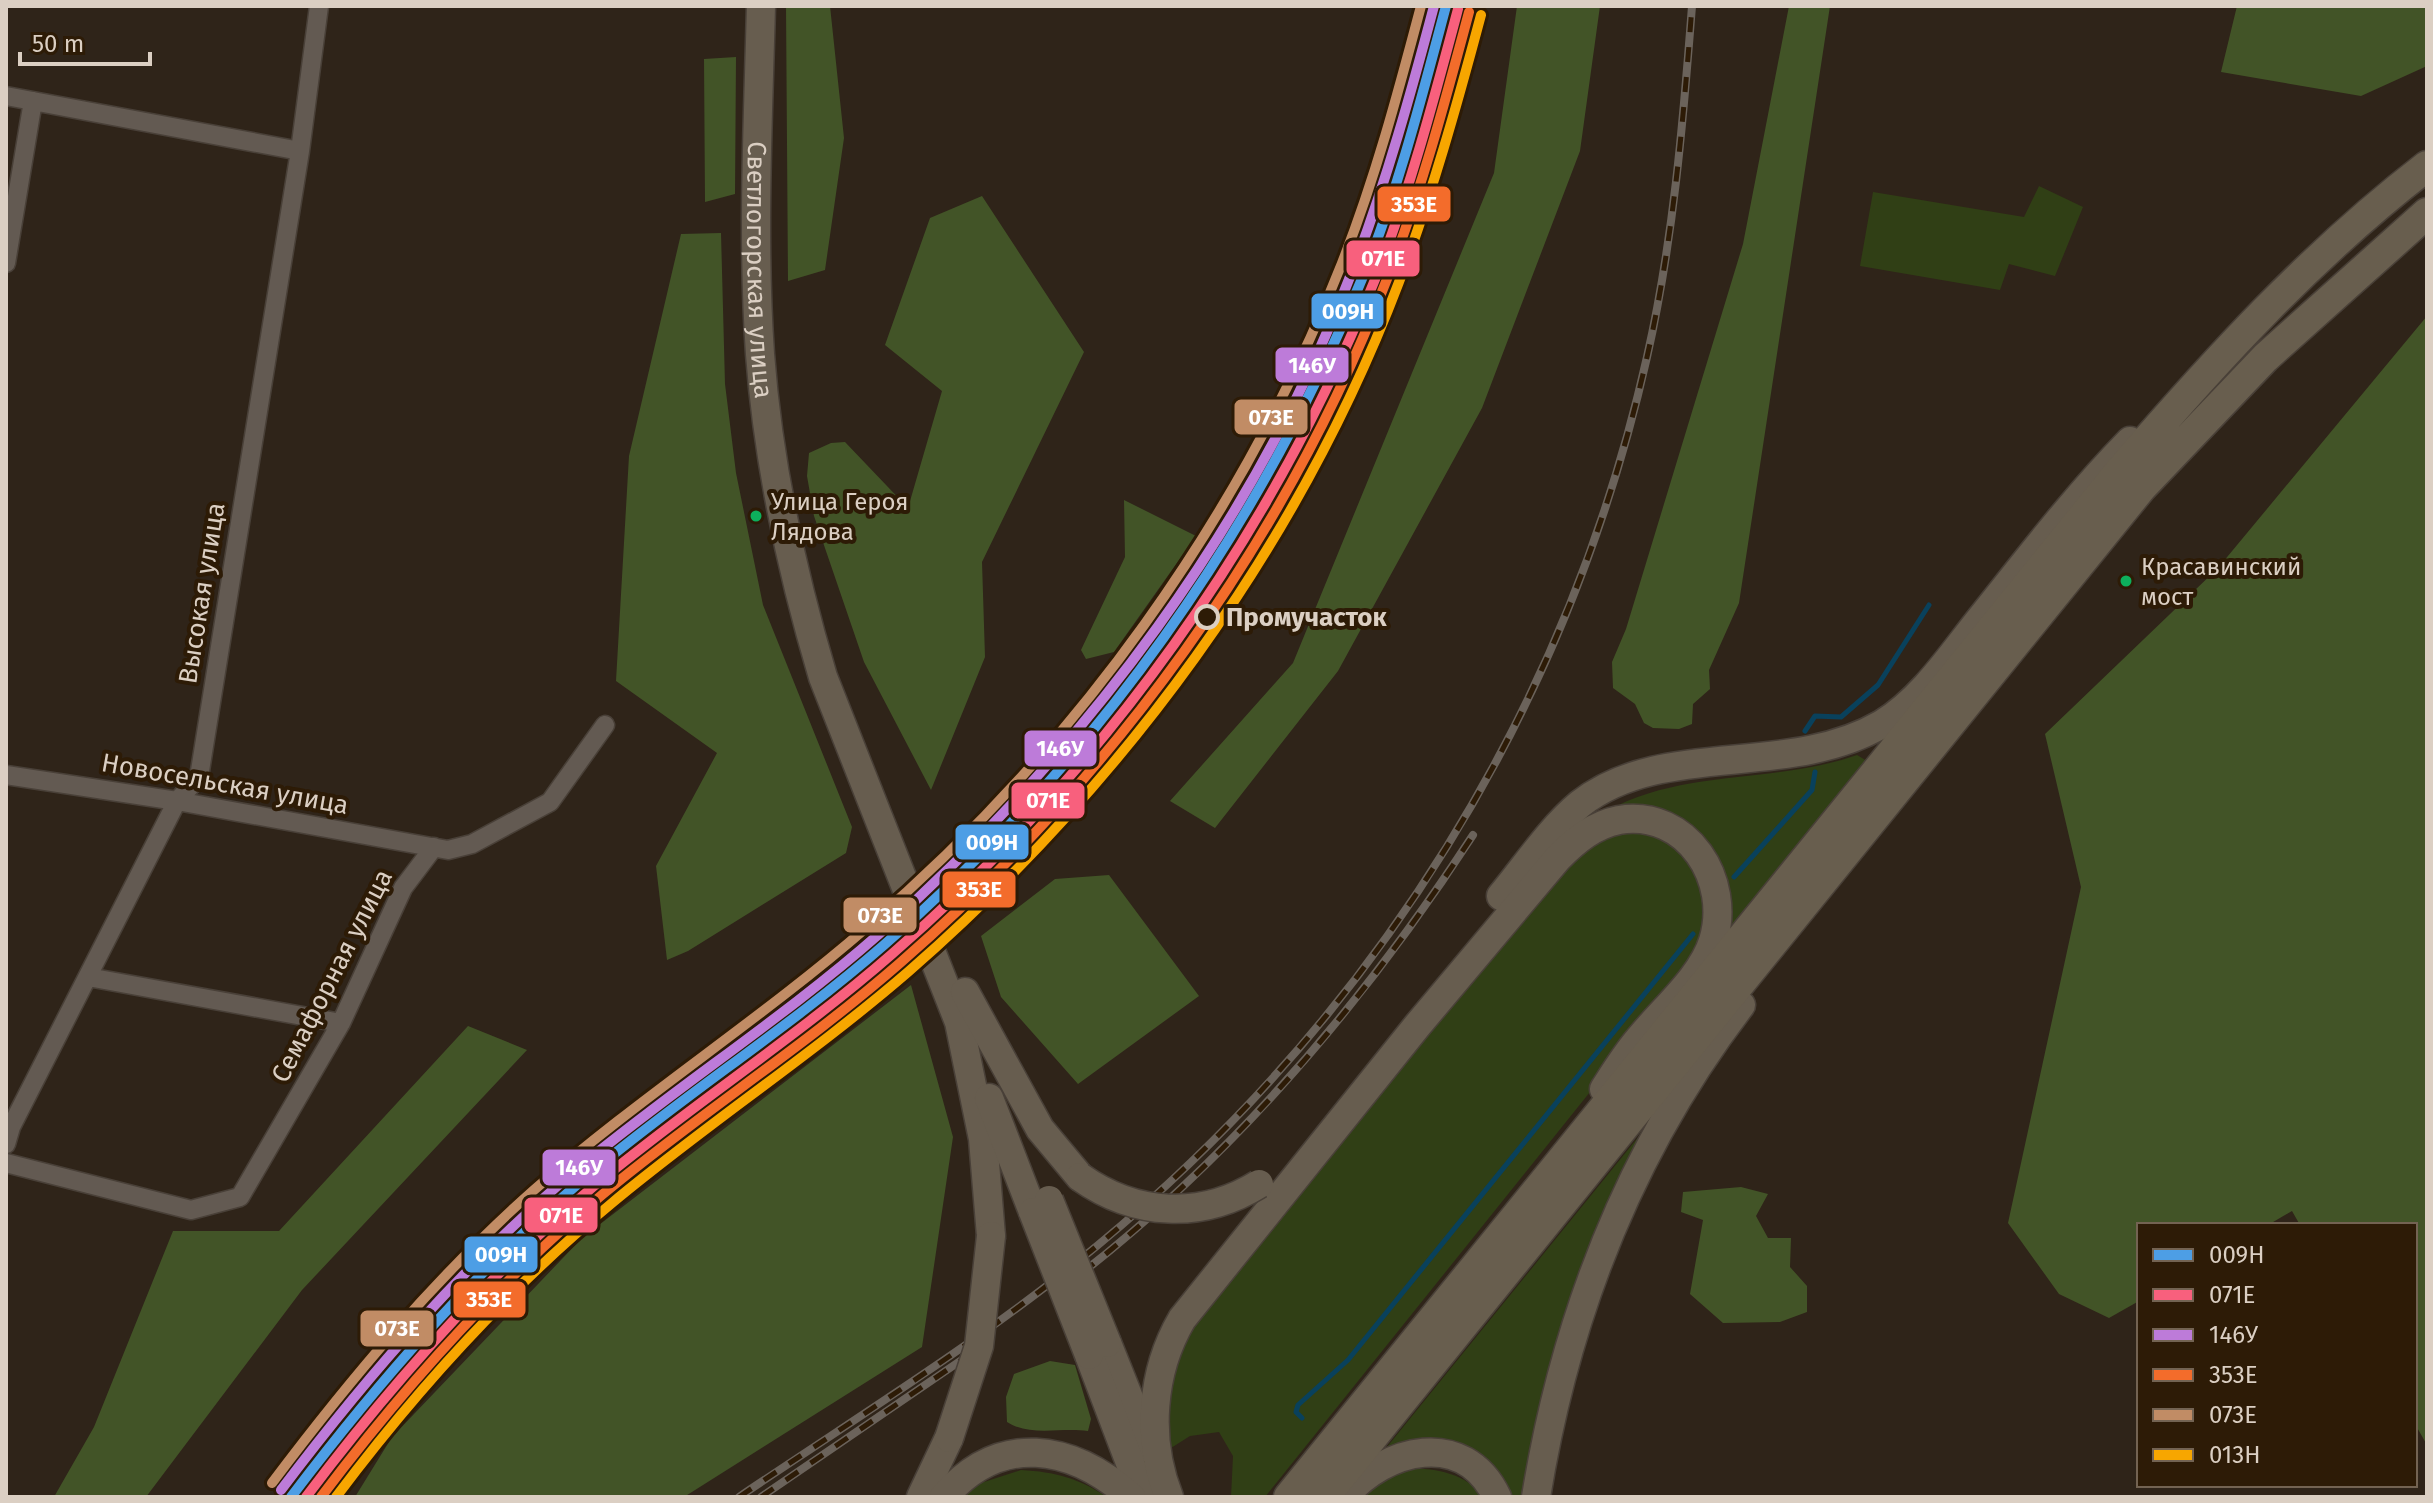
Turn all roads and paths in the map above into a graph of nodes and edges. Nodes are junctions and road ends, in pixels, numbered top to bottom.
1 (319, 6) edge
2 (761, 6) edge
3 (6, 96) edge
4 (33, 101) junction
5 (300, 151) junction
6 (2427, 166) edge
7 (2427, 213) edge
8 (6, 263) edge
9 (2199, 380) junction
10 (1997, 598) junction
11 (1954, 675) junction
12 (605, 725) dead end
13 (1947, 727) junction
14 (6, 775) edge
15 (177, 801) junction
16 (434, 847) junction
17 (88, 977) junction
18 (966, 1018) junction
19 (341, 1023) junction
20 (6, 1144) edge
21 (6, 1163) edge
22 (1522, 1208) junction
23 (1159, 1495) edge
24 (921, 1497) edge
25 (944, 1497) edge
26 (1131, 1497) edge
27 (1289, 1497) edge
28 (1324, 1497) edge
29 (1344, 1497) edge
30 (1497, 1497) edge
31 (1536, 1497) edge

1 - 5 street, Высокая улица
2 - 18 main road, Светлогорская улица
3 - 4 street
4 - 5 street
4 - 8 street
5 - 15 street, Высокая улица
6 - 9 highway
7 - 13 highway
9 - 10 main road
9 - 11 highway
10 - 11 main road
10 - 18 main road, bridge
11 - 22 highway
12 - 16 street
13 - 28 highway
13 - 31 main road
14 - 15 street, Новосельская улица
15 - 16 street, Новосельская улица
15 - 17 street, Высокая улица
16 - 19 street, Семафорная улица
17 - 19 street
17 - 20 street, Высокая улица
18 - 23 main road, bridge
18 - 24 main road, bridge
19 - 21 street, Семафорная улица
22 - 23 main road
22 - 27 highway
25 - 26 main road
29 - 30 main road

